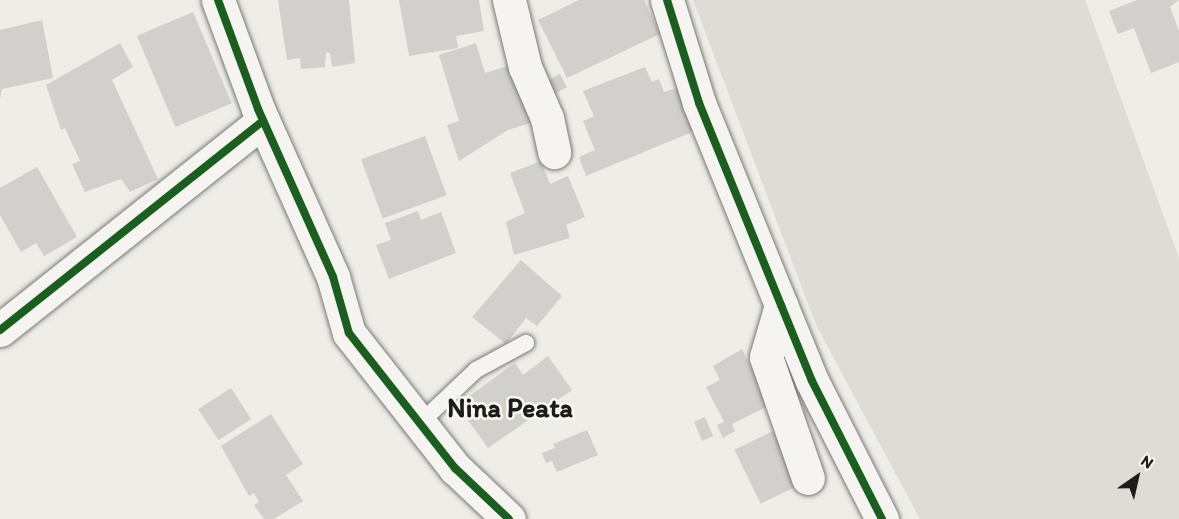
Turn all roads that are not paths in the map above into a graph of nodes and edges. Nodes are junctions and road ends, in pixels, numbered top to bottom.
1 (218, 0) edge
2 (509, 0) edge
3 (667, 0) edge
4 (263, 121) junction
5 (554, 152) dead end
6 (781, 305) junction
7 (0, 330) edge
8 (526, 343) dead end
9 (418, 424) junction
10 (808, 478) dead end
11 (509, 519) edge
12 (882, 519) edge

1 - 4 street
2 - 5 street
3 - 6 street
4 - 7 street
4 - 9 street
6 - 10 street
6 - 12 street
8 - 9 lane
9 - 11 street

